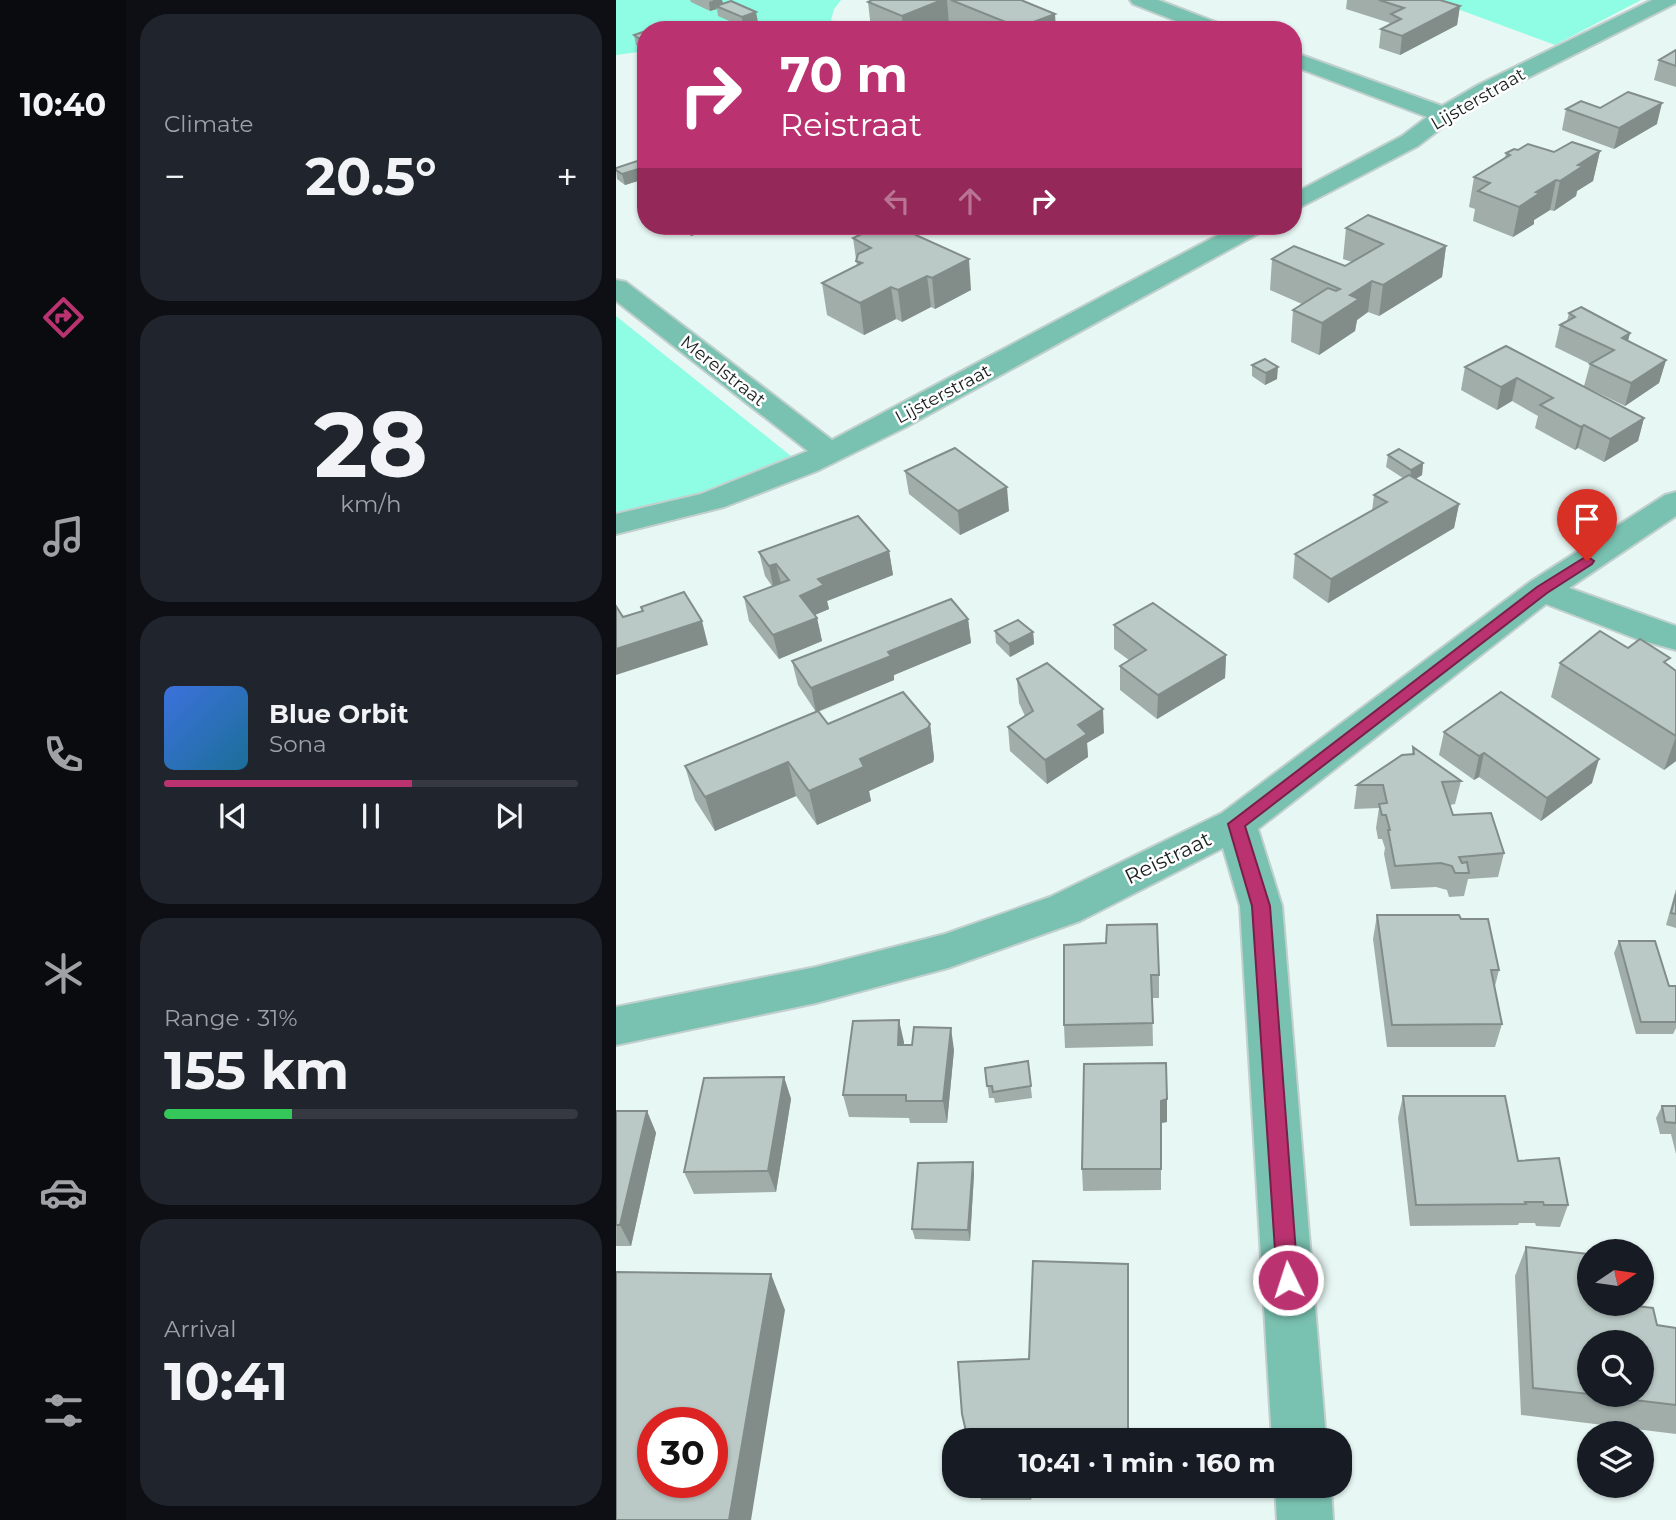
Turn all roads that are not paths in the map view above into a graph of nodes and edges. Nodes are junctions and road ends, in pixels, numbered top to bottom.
1 (1140, 0) edge
2 (1668, 0) edge
3 (1195, 21) edge
4 (1302, 61) edge
5 (1444, 115) junction
6 (1302, 199) edge
7 (1237, 235) edge
8 (616, 288) edge
9 (829, 453) junction
10 (1676, 502) edge
11 (616, 524) edge
12 (1542, 590) junction
13 (1676, 638) edge
14 (1236, 824) junction
15 (616, 1026) edge
16 (1298, 1428) edge
17 (1304, 1498) edge
18 (1305, 1520) edge

1 - 3 street
2 - 5 street, Lijsterstraat
4 - 5 street
5 - 6 street, Lijsterstraat
7 - 9 street, Lijsterstraat
8 - 9 street, Merelstraat
9 - 11 street, Lijsterstraat
10 - 12 street, Reistraat
12 - 13 street
12 - 14 street, Reistraat
14 - 15 street, Reistraat
14 - 16 street
17 - 18 street

